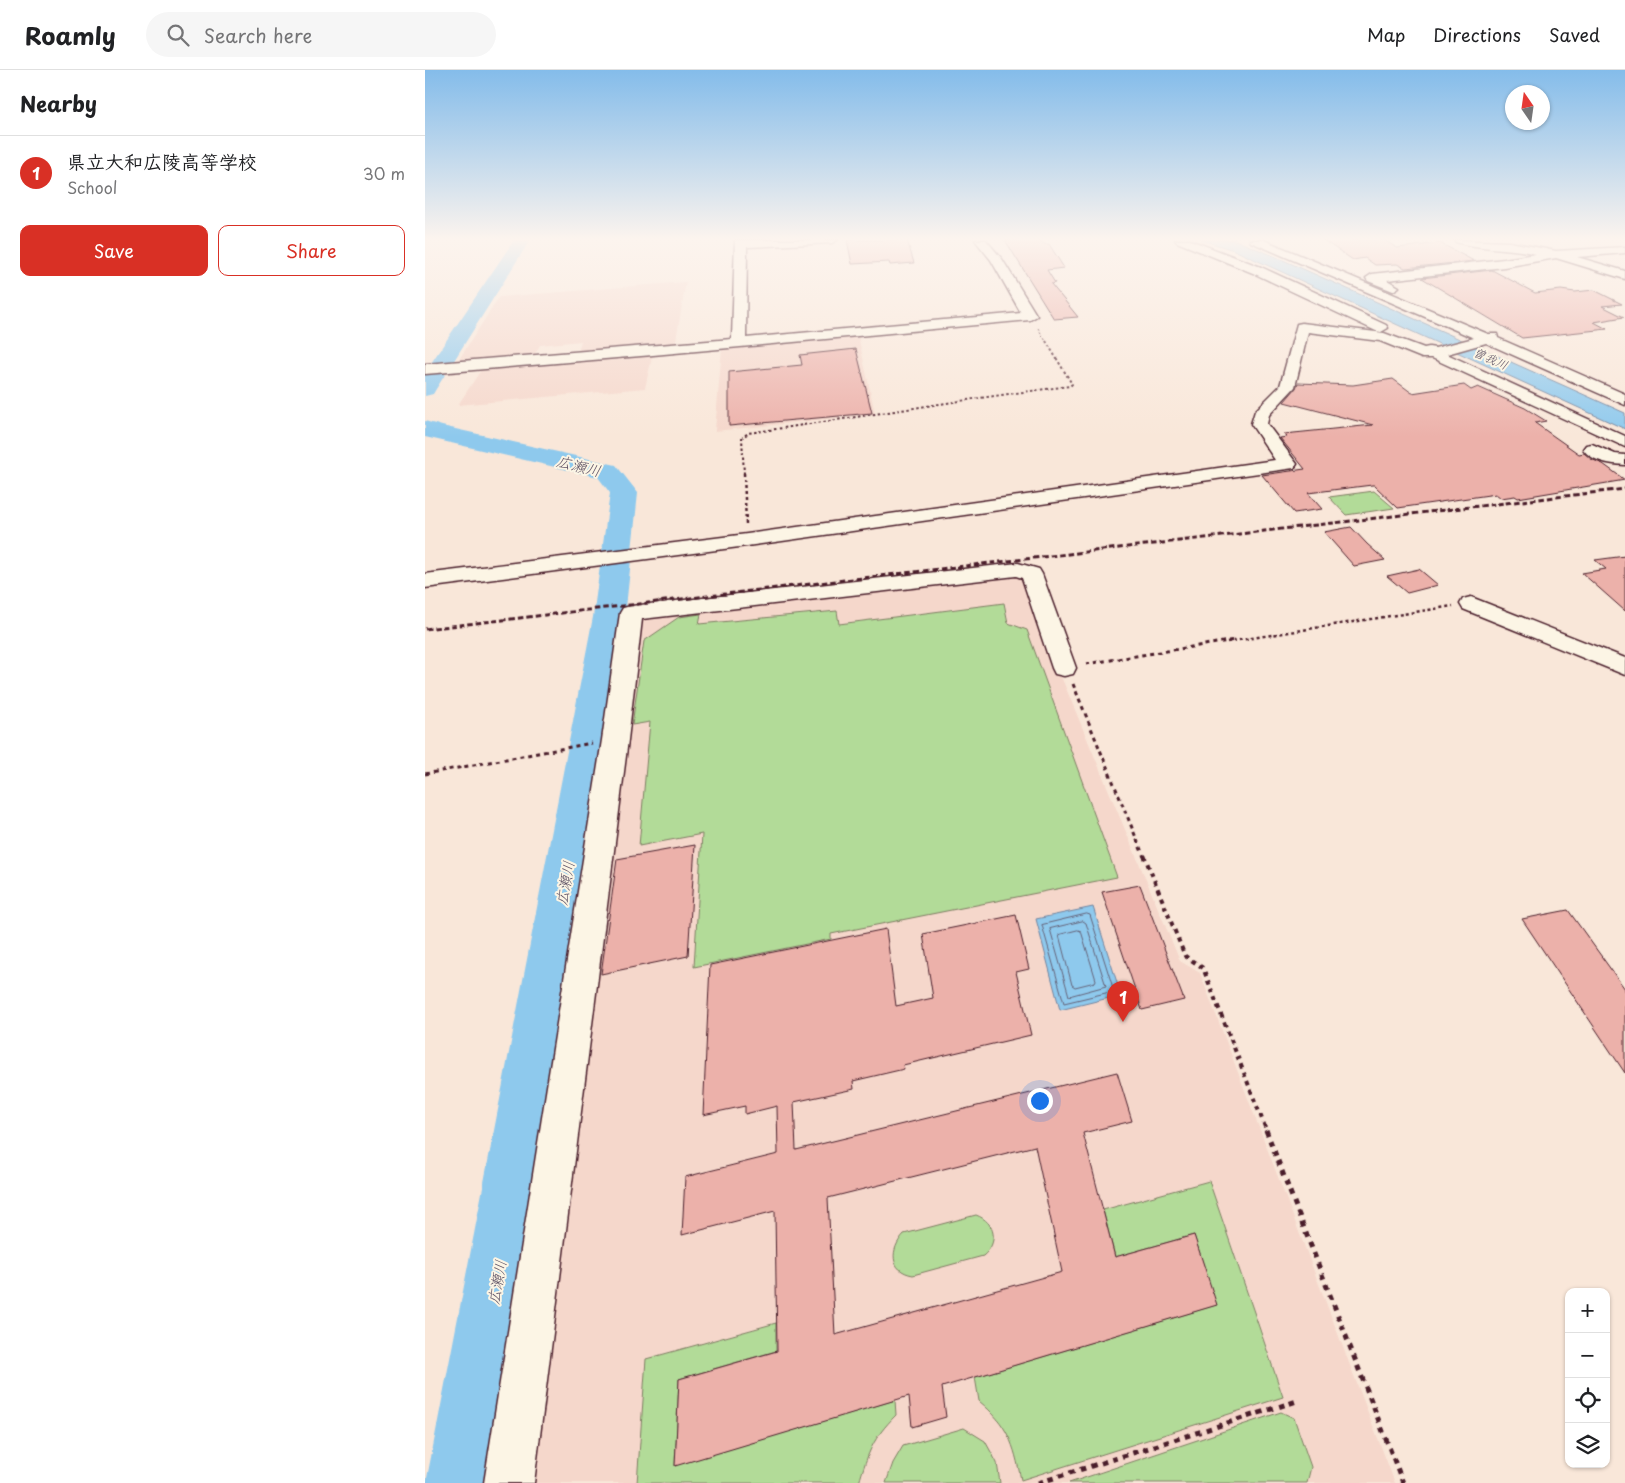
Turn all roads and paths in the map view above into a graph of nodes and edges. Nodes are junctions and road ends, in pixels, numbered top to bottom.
1 (740, 306) edge
2 (1024, 306) edge
3 (1336, 306) edge
4 (1408, 306) edge
5 (1436, 306) edge
6 (1030, 316) junction
7 (1487, 340) junction
8 (739, 343) junction
9 (1439, 353) junction
10 (425, 369) edge
11 (1625, 400) edge
12 (1625, 442) edge
13 (1592, 449) dead end
14 (1625, 460) edge
15 (747, 540) junction
16 (425, 581) edge
17 (1471, 604) joint
18 (1625, 667) edge
19 (1064, 668) junction
20 (575, 746) dead end
21 (425, 774) edge
22 (1300, 1400) dead end
23 (509, 1483) edge
24 (1038, 1483) edge
25 (1403, 1483) edge

1 - 8 street
2 - 6 street
3 - 9 street
4 - 7 street
5 - 7 street
6 - 8 street
6 - 15 path
7 - 9 street
7 - 11 street
8 - 10 street
9 - 12 street
9 - 15 street
13 - 14 street
15 - 16 street
17 - 18 street
17 - 19 path
19 - 23 street
19 - 25 path
20 - 21 path
22 - 24 path

